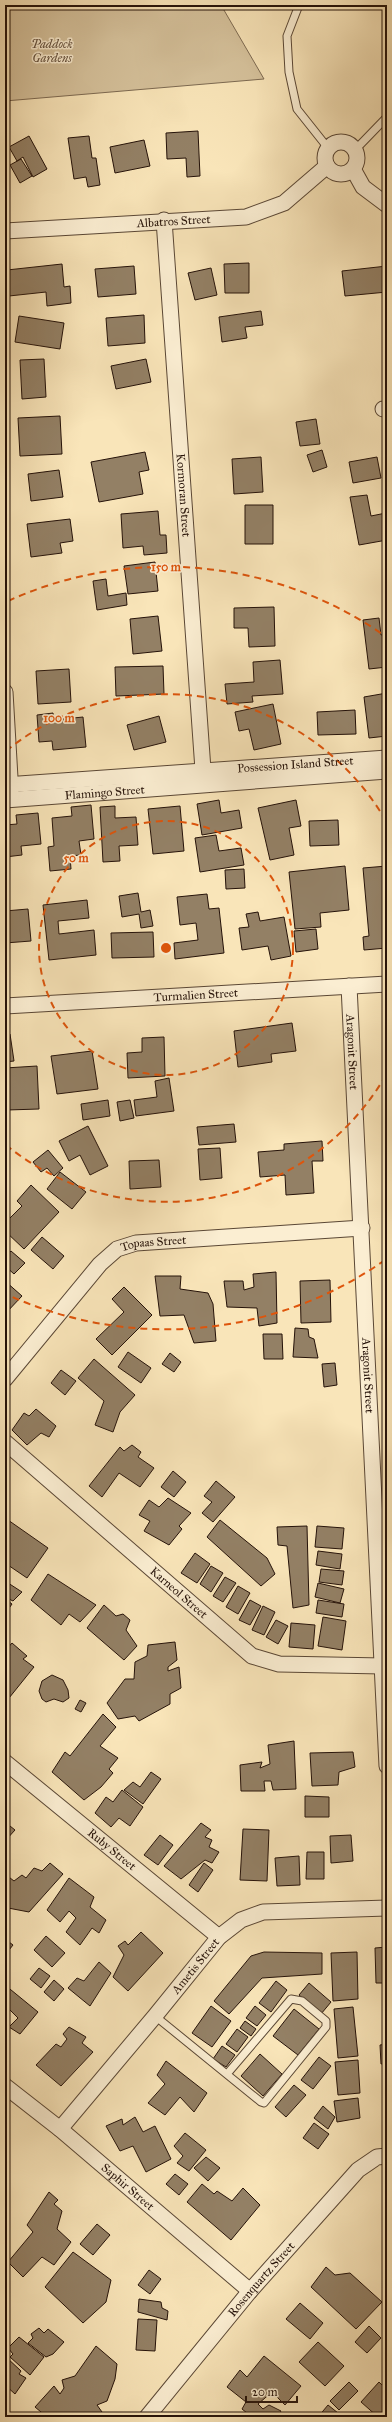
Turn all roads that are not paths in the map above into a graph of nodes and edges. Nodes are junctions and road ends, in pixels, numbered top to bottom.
1 (299, 5) edge
2 (387, 117) edge
3 (328, 148) junction
4 (354, 150) junction
5 (327, 166) junction
6 (353, 169) junction
7 (387, 205) edge
8 (164, 220) junction
9 (5, 231) edge
10 (5, 692) edge
11 (387, 758) edge
12 (387, 772) edge
13 (203, 777) junction
14 (8, 785) edge
15 (8, 800) edge
16 (387, 984) edge
17 (349, 986) junction
18 (5, 1006) edge
19 (362, 1228) junction
20 (5, 1380) edge
21 (5, 1442) edge
22 (383, 1666) junction
23 (5, 1762) edge
24 (387, 1766) edge
25 (387, 1908) edge
26 (219, 1936) junction
27 (155, 2016) junction
28 (227, 2074) junction
29 (5, 2086) edge
30 (60, 2129) junction
31 (387, 2156) edge
32 (250, 2290) junction
33 (147, 2417) edge

1 - 3 lane
2 - 4 lane
3 - 4 street
3 - 5 street
4 - 6 street
5 - 6 street
5 - 8 street, Albatros Street
6 - 7 street
8 - 9 street, Albatros Street
8 - 13 street, Kormoran Street
10 - 14 street
11 - 13 street, Possession Island Street
12 - 13 street, Possession Island Street
13 - 14 street, Flamingo Street
13 - 15 street, Flamingo Street
14 - 15 street
16 - 17 street, Turmalien Street
17 - 18 street, Turmalien Street
17 - 19 street, Aragonit Street
19 - 20 street, Topaas Street
19 - 22 street, Aragonit Street
21 - 22 street, Karneol Street
22 - 24 street, Aragonit Street
23 - 26 street, Ruby Street
25 - 26 street, Ametis Street
26 - 27 street, Ametis Street
27 - 28 lane
27 - 30 street, Ametis Street
28 - 28 lane
29 - 30 street, Saphir Street
30 - 32 street, Saphir Street
31 - 32 street, Rosenquartz Street
32 - 33 street, Rosenquartz Street

